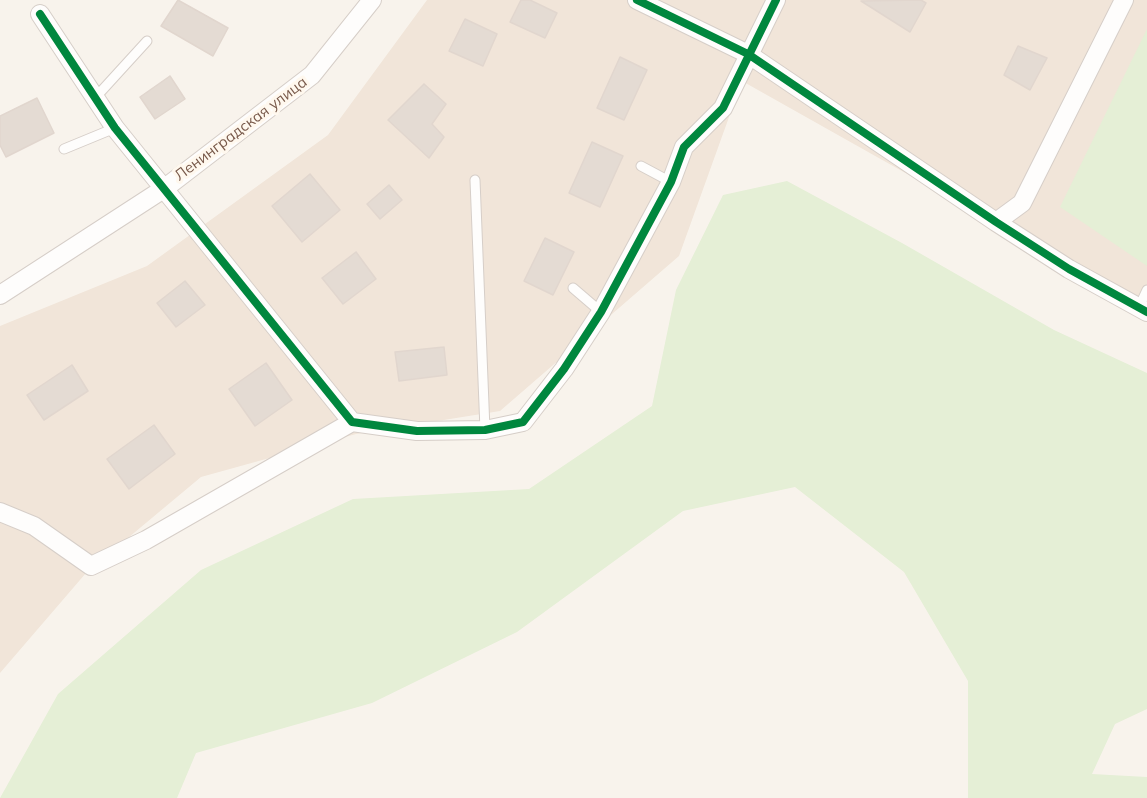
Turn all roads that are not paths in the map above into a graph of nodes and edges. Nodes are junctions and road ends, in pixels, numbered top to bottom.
1 (372, 0) edge
2 (637, 0) edge
3 (776, 0) edge
4 (1124, 0) edge
5 (40, 14) dead end
6 (147, 41) dead end
7 (748, 54) junction
8 (95, 98) junction
9 (115, 128) junction
10 (64, 149) dead end
11 (641, 166) dead end
12 (475, 180) dead end
13 (671, 182) junction
14 (165, 188) junction
15 (996, 222) junction
16 (573, 288) dead end
17 (1147, 290) edge
18 (0, 295) edge
19 (1143, 309) edge
20 (601, 312) junction
21 (352, 422) junction
22 (485, 430) junction
23 (0, 512) edge

1 - 14 street, Ленинградская улица
2 - 7 street
3 - 7 street
4 - 15 street
5 - 8 street
6 - 8 lane
7 - 13 street
7 - 15 street
8 - 9 street
9 - 10 lane
9 - 14 street
11 - 13 lane
12 - 22 lane
13 - 20 street
14 - 18 street, Ленинградская улица
14 - 21 street
15 - 19 street
16 - 20 lane
17 - 19 lane
20 - 22 street
21 - 22 street
21 - 23 street

